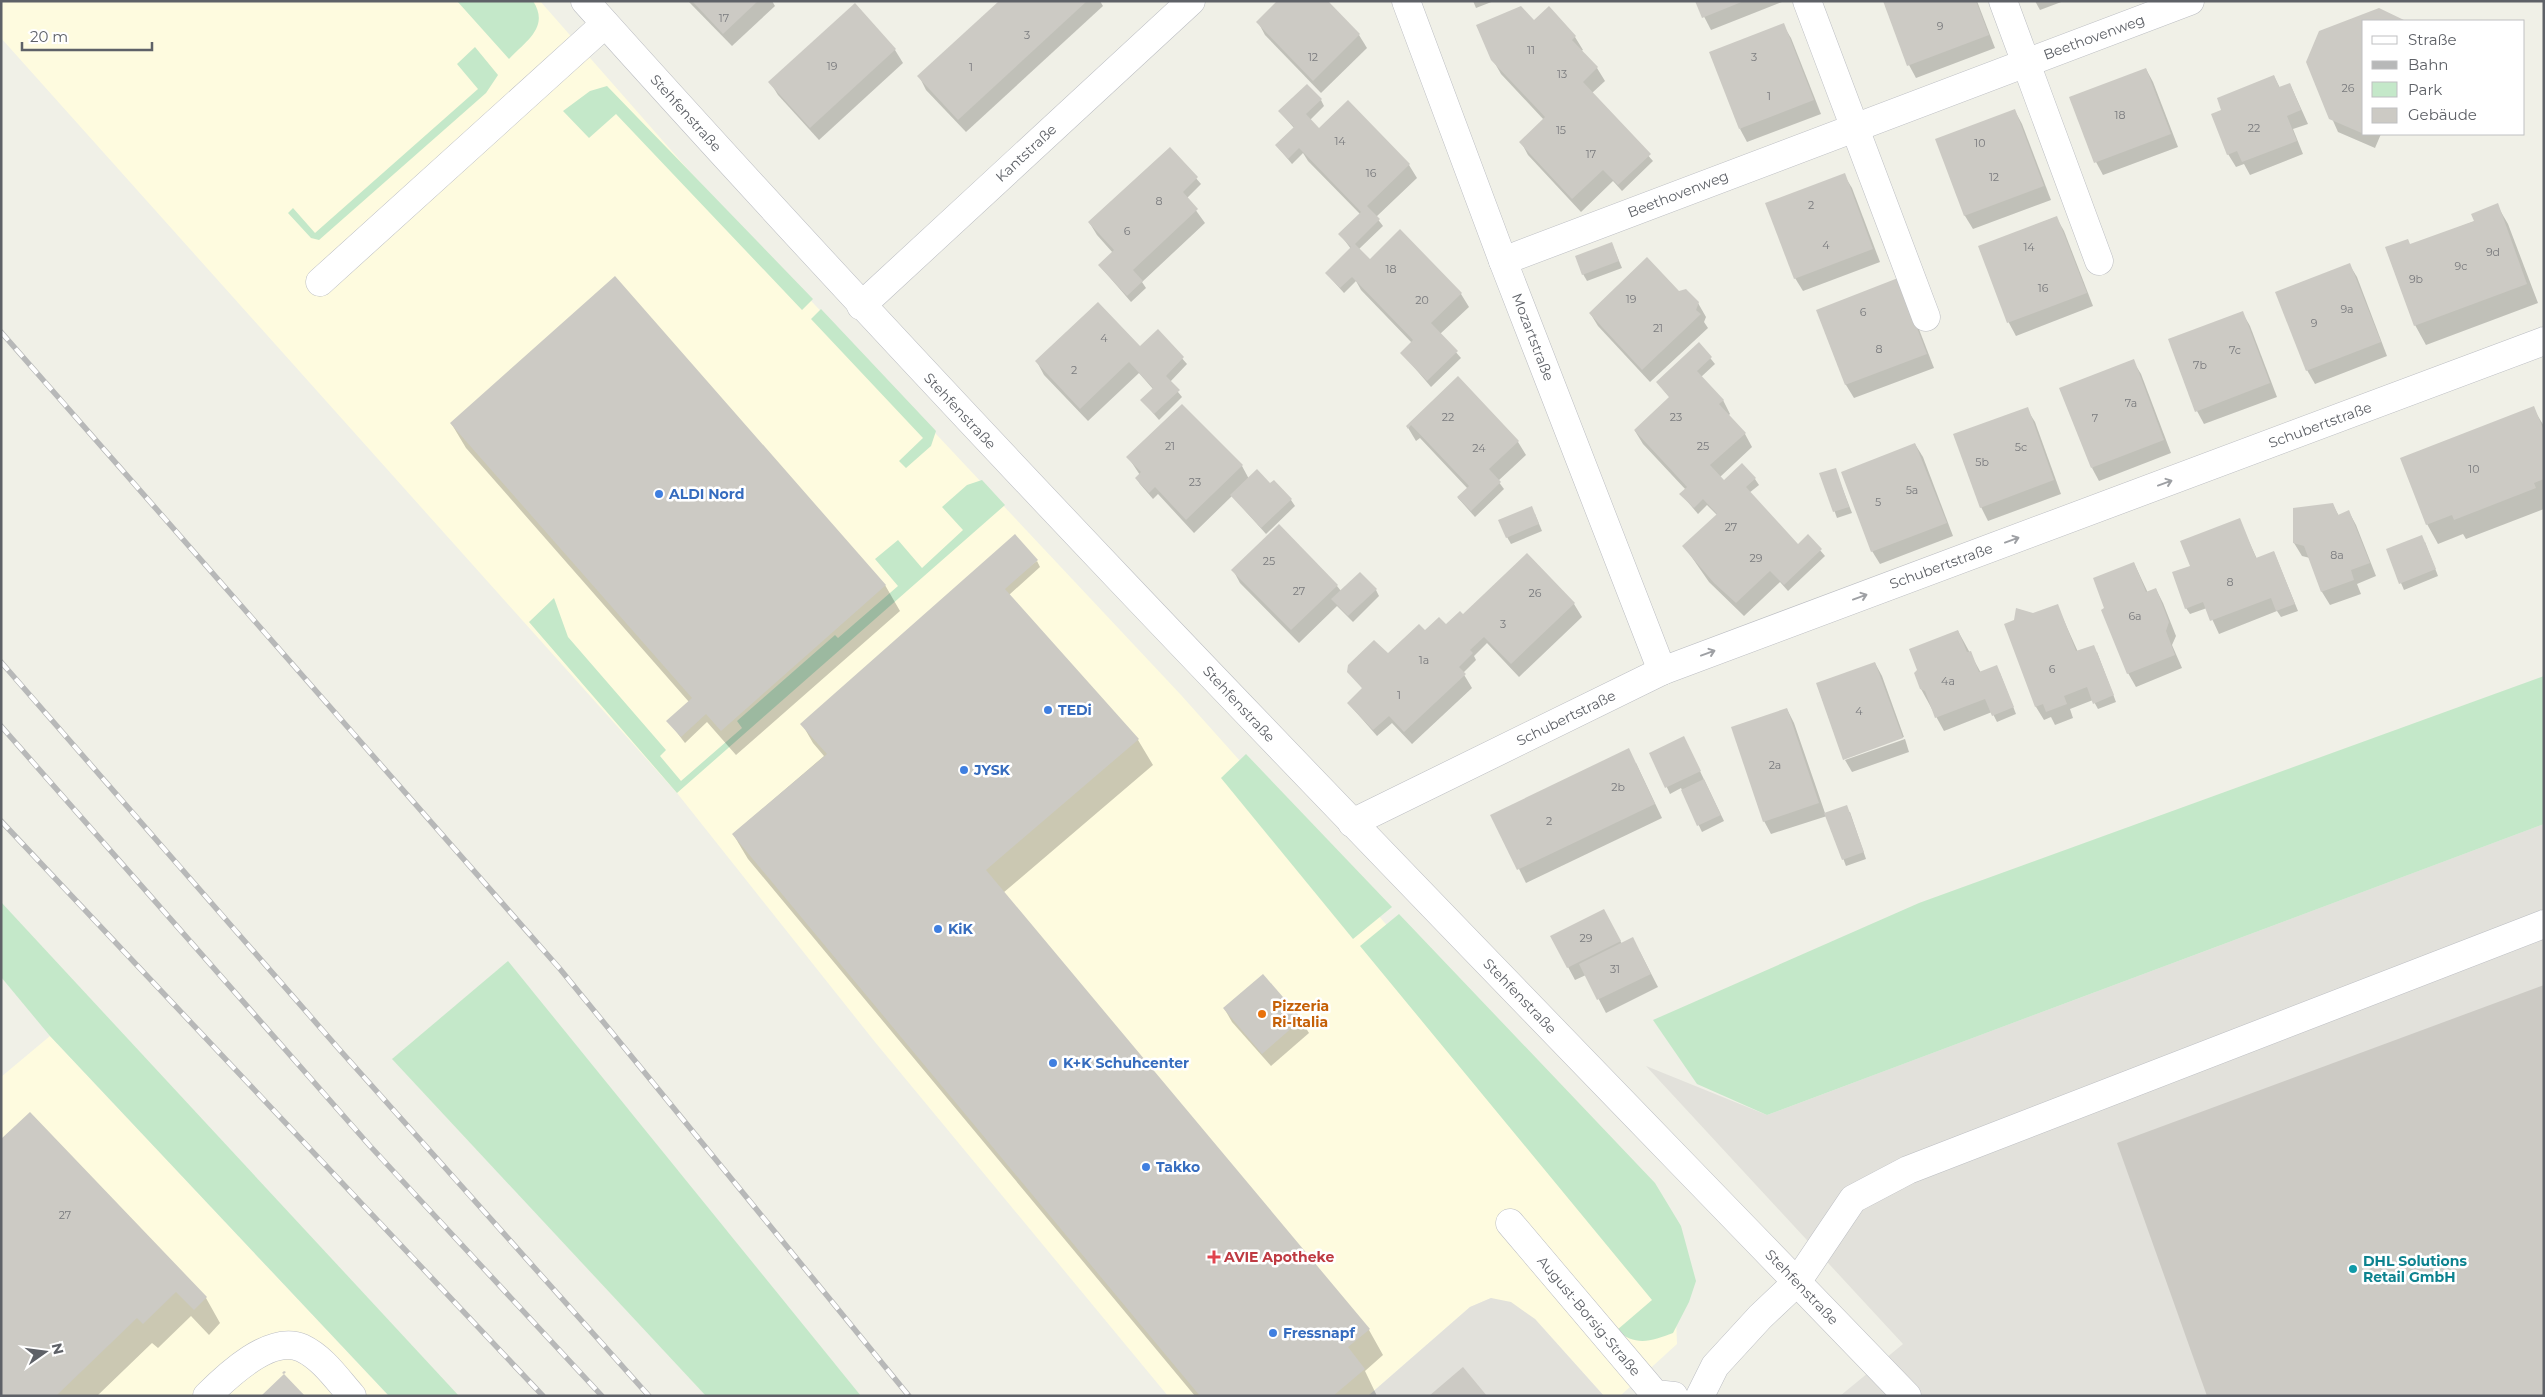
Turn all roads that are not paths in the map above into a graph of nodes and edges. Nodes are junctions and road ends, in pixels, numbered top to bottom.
1 (584, 1) edge
2 (1191, 1) edge
3 (1406, 1) edge
4 (1806, 1) edge
5 (2003, 1) edge
6 (2190, 1) edge
7 (605, 24) junction
8 (2025, 62) junction
9 (1853, 127) junction
10 (1503, 261) junction
11 (2099, 261) dead end
12 (320, 282) dead end
13 (861, 306) junction
14 (1926, 318) dead end
15 (2544, 341) edge
16 (1662, 670) junction
17 (1352, 823) junction
18 (2544, 924) edge
19 (1510, 1223) dead end
20 (1797, 1282) junction
21 (207, 1396) edge
22 (352, 1396) edge
23 (1674, 1396) edge
24 (1700, 1396) edge
25 (1907, 1396) edge

1 - 7 street, Stehfenstraße
2 - 13 street, Kantstraße
3 - 10 street, Mozartstraße
4 - 9 street
5 - 8 street, Beethovenweg
6 - 8 street, Beethovenweg
7 - 12 street
7 - 13 street, Stehfenstraße
8 - 9 street, Beethovenweg
8 - 11 street, Beethovenweg
9 - 10 street, Beethovenweg
9 - 14 street
10 - 16 street, Mozartstraße
13 - 17 street, Stehfenstraße
16 -> 15 street, Schubertstraße
16 - 17 street, Schubertstraße
17 - 20 street, Stehfenstraße
18 - 20 street
19 - 23 street, August-Borsig-Straße
20 - 24 street
20 - 25 street, Stehfenstraße
21 - 22 street

